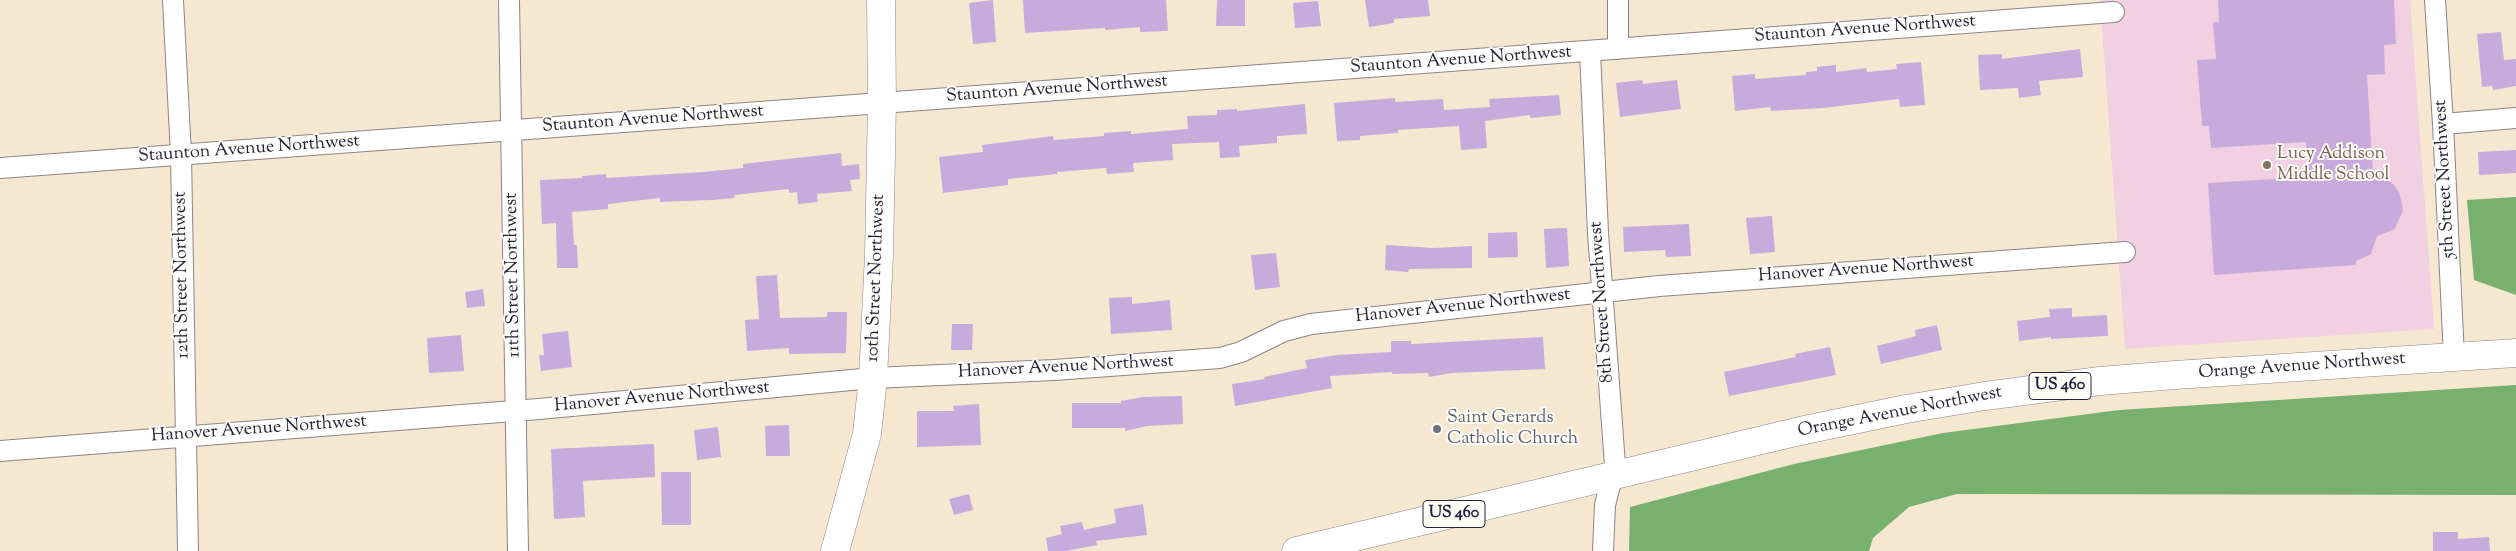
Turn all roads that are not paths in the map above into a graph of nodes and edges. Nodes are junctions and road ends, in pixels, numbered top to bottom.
1 (173, 0) edge
2 (509, 0) edge
3 (881, 0) edge
4 (1618, 0) edge
5 (2435, 0) edge
6 (2114, 12) dead end
7 (1618, 49) junction
8 (1590, 51) junction
9 (882, 102) junction
10 (2516, 118) edge
11 (2443, 124) junction
12 (512, 131) junction
13 (181, 155) junction
14 (0, 168) edge
15 (2125, 252) dead end
16 (1602, 292) junction
17 (2516, 353) edge
18 (2454, 357) junction
19 (873, 378) junction
20 (516, 411) junction
21 (185, 436) junction
22 (0, 450) edge
23 (1613, 476) junction
24 (188, 551) edge
25 (518, 551) edge
26 (836, 551) edge
27 (1296, 551) edge
28 (1603, 551) edge

1 - 13 street, 12th Street Northwest
2 - 12 street, 11th Street Northwest
3 - 9 main road, 10th Street Northwest
4 - 7 street
5 - 11 street, 5th Street Northwest
6 - 7 street, Staunton Avenue Northwest
7 - 8 street, Staunton Avenue Northwest
8 - 9 street, Staunton Avenue Northwest
8 - 16 street, 8th Street Northwest
9 - 12 street, Staunton Avenue Northwest
9 - 19 main road, 10th Street Northwest
10 - 11 street
11 - 18 street, 5th Street Northwest
12 - 13 street, Staunton Avenue Northwest
12 - 20 street, 11th Street Northwest
13 - 14 street, Staunton Avenue Northwest
13 - 21 street, 12th Street Northwest
15 - 16 street, Hanover Avenue Northwest
16 - 19 street, Hanover Avenue Northwest
16 - 23 street, 8th Street Northwest
17 - 18 main road, Orange Avenue Northwest / US 460
18 - 23 main road, Orange Avenue Northwest / US 460
19 - 20 street, Hanover Avenue Northwest
19 - 26 main road, 10th Street Northwest
20 - 21 street, Hanover Avenue Northwest
20 - 25 street, 11th Street Northwest
21 - 22 street, Hanover Avenue Northwest
21 - 24 street, 12th Street Northwest
23 - 27 main road, Orange Avenue Northwest / US 460
23 - 28 street, 8th Street Northwest

